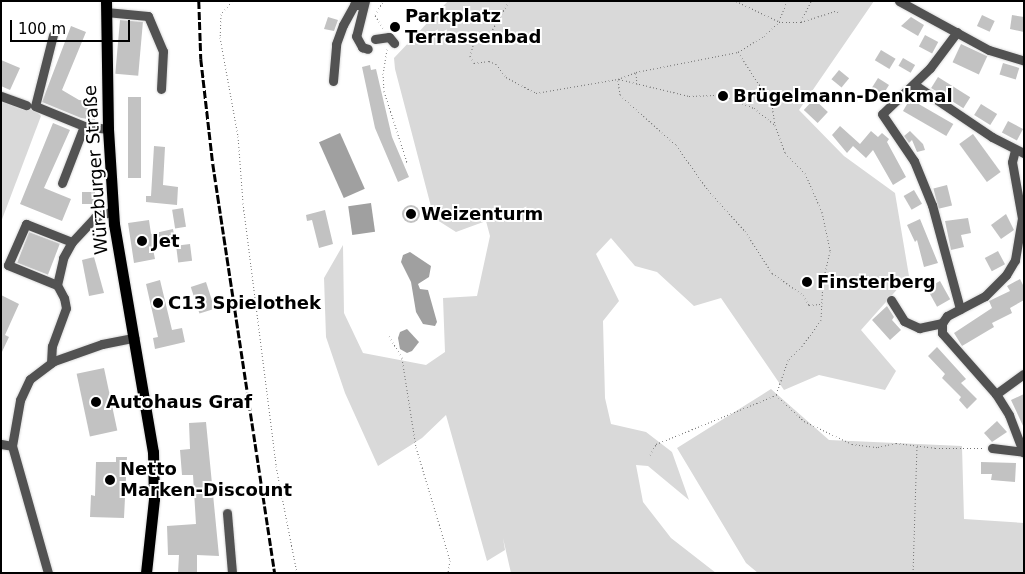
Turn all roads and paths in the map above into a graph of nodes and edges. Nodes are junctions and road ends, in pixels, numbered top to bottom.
1 (232, 1) edge
2 (383, 1) edge
3 (509, 1) edge
4 (736, 1) edge
5 (787, 1) edge
6 (812, 1) edge
7 (899, 1) edge
8 (364, 3) edge
9 (106, 7) edge
10 (839, 12) dead end
11 (779, 22) junction
12 (801, 22) junction
13 (383, 28) dead end
14 (957, 32) junction
15 (54, 35) dead end
16 (375, 39) dead end
17 (390, 46) joint
18 (368, 49) dead end
19 (738, 52) junction
20 (1024, 61) edge
21 (636, 72) junction
22 (618, 79) junction
23 (333, 81) dead end
24 (637, 84) junction
25 (915, 85) junction
26 (161, 89) dead end
27 (1, 96) edge
28 (26, 106) dead end
29 (775, 125) junction
30 (84, 126) junction
31 (108, 129) junction
32 (1020, 152) edge
33 (407, 162) dead end
34 (62, 183) dead end
35 (112, 211) junction
36 (72, 242) junction
37 (57, 285) junction
38 (891, 300) dead end
39 (821, 304) junction
40 (960, 309) junction
41 (942, 323) junction
42 (389, 336) dead end
43 (134, 338) junction
44 (51, 363) junction
45 (1024, 374) edge
46 (996, 394) junction
47 (776, 396) junction
48 (1, 444) edge
49 (12, 446) junction
50 (917, 446) junction
51 (992, 448) joint
52 (1023, 452) edge
53 (650, 455) dead end
54 (226, 513) dead end
55 (44, 561) junction
56 (39, 573) edge
57 (48, 573) edge
58 (146, 573) edge
59 (232, 573) edge
60 (297, 573) edge
61 (448, 573) edge
62 (913, 573) edge

1 - 60 path
2 - 13 path
3 - 22 path
4 - 11 path
5 - 11 path
6 - 12 path
7 - 14 street
8 - 18 street
8 - 23 street
9 - 26 street
9 - 31 main road, Würzburger Straße
10 - 12 path
11 - 12 path
11 - 19 path
14 - 20 street
14 - 25 street
15 - 30 street
16 - 17 street
17 - 33 path
19 - 21 path
19 - 29 path
21 - 22 path
21 - 24 path
22 - 24 path
22 - 39 path
24 - 29 path
25 - 32 street
25 - 40 street
27 - 28 street
29 - 39 path
30 - 31 street
30 - 34 street
31 - 35 main road, Würzburger Straße
32 - 40 street
35 - 36 street
35 - 43 main road, Würzburger Straße
36 - 37 street
36 - 37 street
37 - 44 street
38 - 41 street
39 - 47 path
40 - 41 street
41 - 46 street
42 - 61 path
43 - 44 street
43 - 58 main road, Würzburger Straße
44 - 49 street
45 - 46 street
46 - 52 street
47 - 50 path
47 - 53 path
48 - 49 street
49 - 55 street
50 - 51 path
50 - 62 path
51 - 52 street
54 - 59 street
55 - 56 street
55 - 57 street

